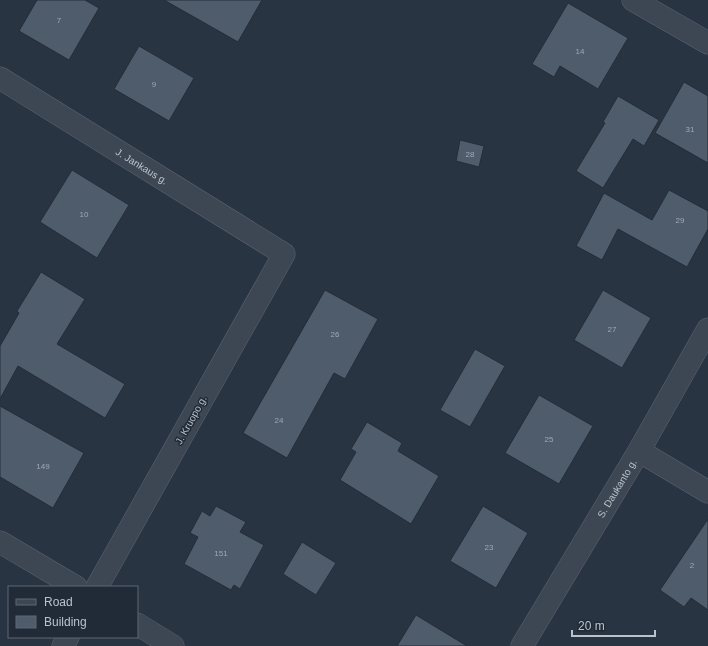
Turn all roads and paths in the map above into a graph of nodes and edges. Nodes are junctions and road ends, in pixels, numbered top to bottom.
1 (633, 0) edge
2 (708, 43) edge
3 (0, 78) edge
4 (284, 254) joint
5 (708, 329) edge
6 (639, 451) junction
7 (708, 492) edge
8 (0, 542) edge
9 (74, 586) edge
10 (98, 586) edge
11 (138, 625) edge
12 (173, 646) edge
13 (522, 646) edge

1 - 2 street
3 - 4 street, J. Jankaus g.
4 - 10 street, J. Kruopo g.
5 - 6 street, S. Daukanto g.
6 - 7 street
6 - 13 street, S. Daukanto g.
8 - 9 street
11 - 12 street

